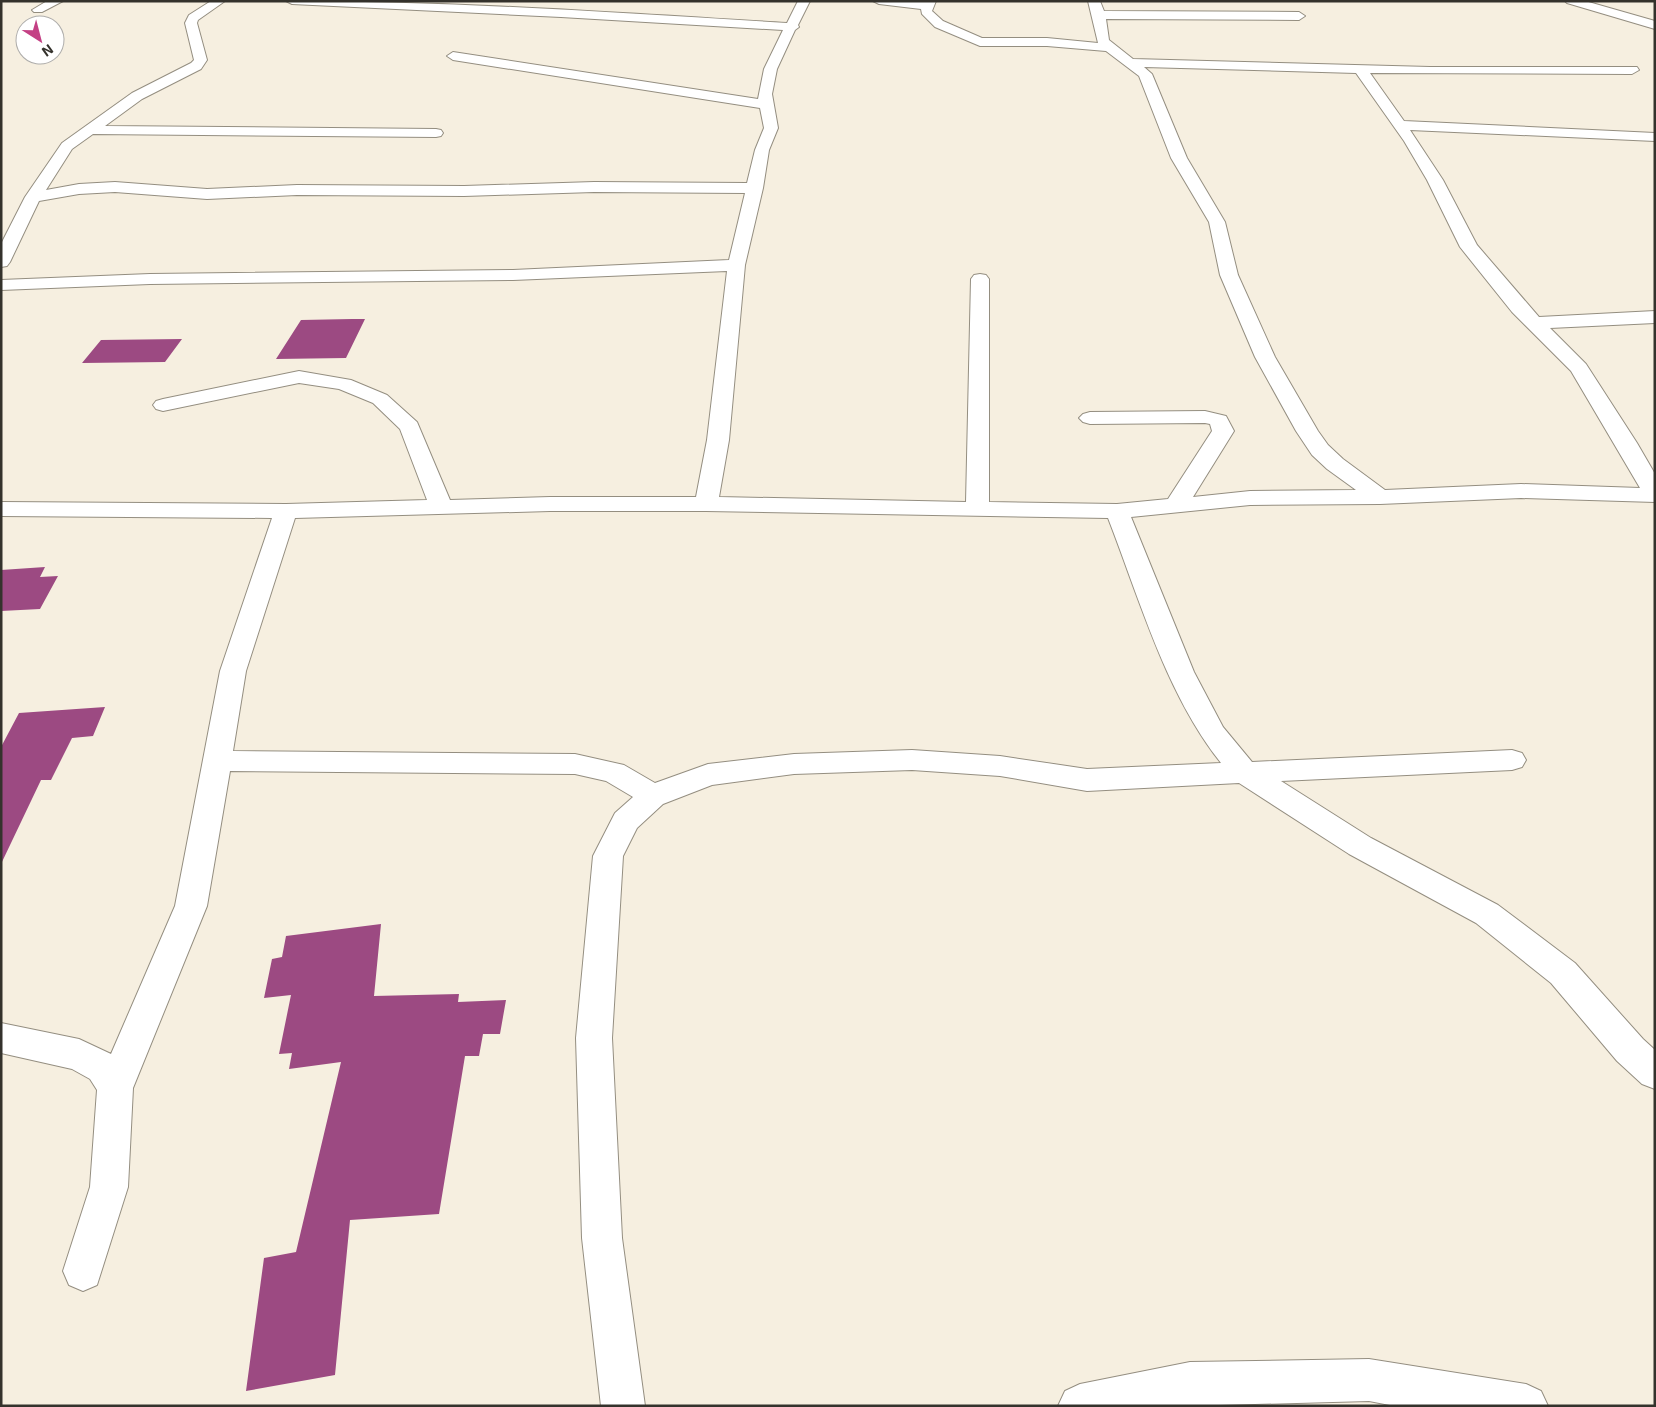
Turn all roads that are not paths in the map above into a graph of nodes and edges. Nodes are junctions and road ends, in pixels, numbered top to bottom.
1 (57, 1) edge
2 (219, 1) edge
3 (292, 1) edge
4 (804, 1) edge
5 (879, 1) edge
6 (1094, 1) edge
7 (1571, 1) edge
8 (928, 3) edge
9 (38, 10) dead end
10 (1099, 15) junction
11 (1299, 16) dead end
12 (1655, 25) edge
13 (792, 27) junction
14 (1109, 48) junction
15 (453, 56) dead end
16 (1131, 63) junction
17 (1360, 69) junction
18 (1632, 70) dead end
19 (767, 105) junction
20 (1400, 125) junction
21 (90, 130) junction
22 (436, 132) dead end
23 (1655, 137) edge
24 (755, 188) junction
25 (33, 197) junction
26 (1, 262) edge
27 (736, 265) junction
28 (980, 279) dead end
29 (1, 285) edge
30 (1655, 317) edge
31 (1536, 323) junction
32 (163, 405) dead end
33 (1090, 418) dead end
34 (1655, 494) edge
35 (1380, 497) junction
36 (706, 504) junction
37 (1176, 505) junction
38 (441, 507) junction
39 (1, 509) edge
40 (977, 509) junction
41 (286, 511) junction
42 (1117, 511) junction
43 (1512, 760) dead end
44 (218, 761) junction
45 (1245, 773) junction
46 (653, 796) junction
47 (1, 1038) edge
48 (1655, 1073) edge
49 (116, 1088) junction
50 (83, 1271) dead end
51 (623, 1406) edge
52 (1080, 1406) edge
53 (1526, 1406) edge

1 - 9 street
2 - 21 street
3 - 13 street
4 - 13 street
5 - 8 street
6 - 10 street
7 - 12 street
8 - 14 street
10 - 11 street
10 - 14 street
13 - 19 street
14 - 16 street
15 - 19 street
16 - 17 street
16 - 35 street
17 - 18 street
17 - 20 street
19 - 24 street
20 - 23 street
20 - 31 street
21 - 22 street
21 - 25 street
24 - 25 street
24 - 27 street
25 - 26 street
27 - 29 street
27 - 36 street
28 - 40 street
30 - 31 street
31 - 34 street
32 - 38 street
33 - 37 street
34 - 35 street
35 - 37 street
36 - 38 street
36 - 40 street
37 - 42 street
38 - 41 street
39 - 41 street
40 - 42 street
41 - 44 street
42 - 45 street
43 - 45 street
44 - 46 street
44 - 49 street
45 - 46 street
45 - 48 street
46 - 51 street
47 - 49 street
49 - 50 street
52 - 53 street

